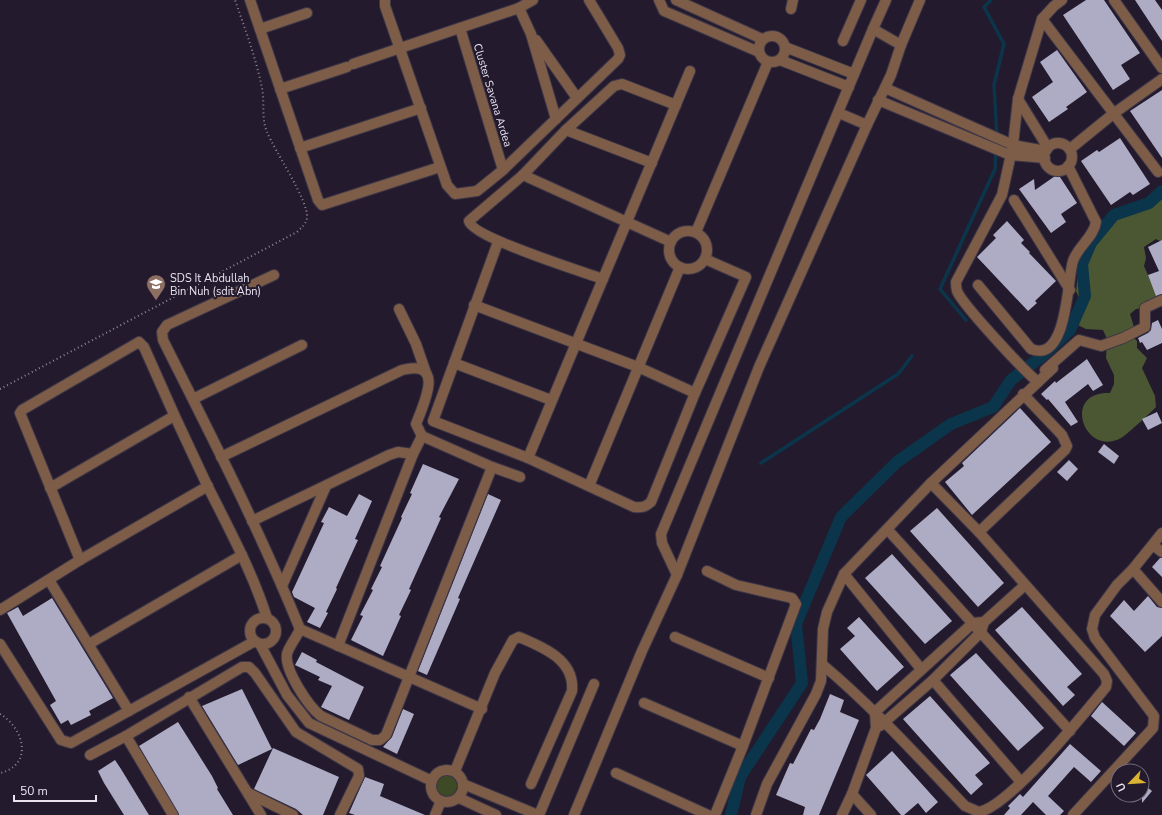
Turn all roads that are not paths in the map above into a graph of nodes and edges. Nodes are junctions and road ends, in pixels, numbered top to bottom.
1 (250, 0) edge
2 (385, 0) edge
3 (533, 0) edge
4 (589, 0) edge
5 (659, 0) edge
6 (676, 0) edge
7 (861, 0) edge
8 (886, 0) edge
9 (920, 0) edge
10 (1062, 0) edge
11 (1114, 0) edge
12 (519, 8) junction
13 (307, 13) dead end
14 (1042, 19) junction
15 (460, 28) junction
16 (260, 29) junction
17 (873, 29) junction
18 (531, 34) junction
19 (762, 40) junction
20 (843, 41) dead end
21 (901, 45) junction
22 (785, 47) junction
23 (400, 48) junction
24 (758, 52) junction
25 (780, 60) junction
26 (768, 62) junction
27 (1162, 68) edge
28 (690, 71) dead end
29 (854, 74) junction
30 (1162, 79) edge
31 (849, 87) junction
32 (885, 88) junction
33 (280, 89) junction
34 (577, 98) junction
35 (1018, 99) junction
36 (878, 100) junction
37 (676, 105) junction
38 (420, 108) junction
39 (839, 113) junction
40 (1113, 114) junction
41 (556, 119) junction
42 (867, 125) junction
43 (566, 130) junction
44 (300, 148) junction
45 (1070, 149) junction
46 (1012, 150) junction
47 (1046, 152) junction
48 (652, 163) junction
49 (1068, 166) junction
50 (440, 167) junction
51 (503, 170) junction
52 (1158, 172) dead end
53 (523, 175) junction
54 (1014, 200) dead end
55 (627, 223) junction
56 (696, 232) junction
57 (498, 242) junction
58 (671, 242) junction
59 (706, 259) junction
60 (680, 267) junction
61 (274, 275) dead end
62 (603, 279) junction
63 (978, 285) dead end
64 (1070, 290) junction
65 (1162, 300) edge
66 (474, 305) junction
67 (399, 309) dead end
68 (575, 344) junction
69 (302, 345) dead end
70 (454, 363) junction
71 (638, 367) junction
72 (1053, 368) dead end
73 (426, 373) junction
74 (1035, 380) junction
75 (695, 393) junction
76 (1023, 394) junction
77 (193, 399) junction
78 (551, 400) junction
79 (174, 416) junction
80 (422, 436) junction
81 (413, 454) junction
82 (221, 457) junction
83 (528, 458) junction
84 (492, 467) junction
85 (520, 477) dead end
86 (931, 483) junction
87 (208, 486) junction
88 (326, 486) junction
89 (589, 486) junction
90 (50, 488) junction
91 (252, 521) junction
92 (888, 530) junction
93 (979, 532) junction
94 (1162, 533) edge
95 (1152, 545) junction
96 (1162, 552) edge
97 (242, 555) junction
98 (80, 560) junction
99 (1134, 569) junction
100 (707, 571) dead end
101 (844, 574) junction
102 (677, 575) junction
103 (49, 580) junction
104 (1025, 585) junction
105 (282, 586) junction
106 (1162, 602) edge
107 (0, 610) edge
108 (267, 618) junction
109 (984, 622) junction
110 (972, 623) junction
111 (300, 629) junction
112 (981, 632) junction
113 (675, 637) dead end
114 (257, 642) junction
115 (0, 644) edge
116 (89, 644) junction
117 (338, 646) junction
118 (823, 665) junction
119 (921, 669) junction
120 (409, 678) junction
121 (769, 678) junction
122 (933, 680) junction
123 (594, 684) dead end
124 (189, 698) junction
125 (644, 703) dead end
126 (482, 710) junction
127 (129, 711) junction
128 (875, 712) junction
129 (886, 722) junction
130 (876, 728) junction
131 (1070, 731) junction
132 (126, 736) junction
133 (743, 746) junction
134 (90, 755) dead end
135 (455, 772) junction
136 (616, 773) dead end
137 (432, 781) junction
138 (1021, 782) junction
139 (464, 784) junction
140 (531, 784) dead end
141 (248, 793) junction
142 (852, 794) junction
143 (459, 798) junction
144 (441, 801) junction
145 (173, 815) edge
146 (261, 815) edge
147 (293, 815) edge
148 (340, 815) edge
149 (435, 815) edge
150 (496, 815) edge
151 (538, 815) edge
152 (574, 815) edge
153 (708, 815) edge
154 (715, 815) edge
155 (756, 815) edge
156 (842, 815) edge
157 (871, 815) edge
158 (1073, 815) edge

1 - 16 street
2 - 23 street, Cluster Savana Ardea
3 - 12 street
4 - 34 street, Cluster Savana Ardea
5 - 24 street
6 - 19 street
7 - 20 street
8 - 17 street
9 - 21 street
10 - 14 street
11 - 27 street
12 - 15 street
12 - 18 street
13 - 16 street
14 - 35 street
14 - 40 street
15 - 23 street
15 - 51 street, Cluster Savana Ardea
16 - 33 street
17 - 21 street
17 - 29 street
18 - 34 street
18 - 41 street
19 - 22 street
19 - 24 street
21 - 32 street
22 - 25 street
22 - 29 street
23 - 33 street
23 - 38 street, Cluster Savana Ardea
24 - 26 street
25 - 26 street
25 - 31 street
26 - 56 street
28 - 37 street
29 - 31 street
30 - 40 street
31 - 39 street
32 - 36 street
32 - 46 street
33 - 44 street
34 - 41 street, Cluster Savana Ardea
35 - 46 street
35 - 47 street
36 - 42 street
36 - 46 street
37 - 43 street
37 - 48 street
38 - 44 street
38 - 50 street, Cluster Savana Ardea
39 - 42 street
39 - 102 street
40 - 45 street
40 - 52 street
41 - 51 street, Cluster Savana Ardea
42 - 102 street
43 - 48 street
43 - 53 street
44 - 50 street
45 - 47 street
45 - 49 street
46 - 47 street
46 - 74 street
47 - 49 street
48 - 55 street
49 - 64 street
50 - 51 street, Cluster Savana Ardea
53 - 55 street
53 - 57 street
54 - 64 street
55 - 58 street
55 - 62 street
56 - 58 street
56 - 59 street
57 - 62 street
57 - 66 street
58 - 60 street
59 - 60 street
59 - 75 street
60 - 71 street
61 - 77 street
62 - 68 street
63 - 64 street
65 - 74 street
66 - 68 street
66 - 70 street
67 - 73 street
68 - 71 street
68 - 78 street
69 - 77 street
70 - 78 street
70 - 83 street
71 - 75 street
71 - 89 street
72 - 74 street
73 - 80 street
73 - 82 street
74 - 76 street
75 - 89 street
76 - 86 street
76 - 93 street
77 - 82 street
78 - 83 street
79 - 87 street
79 - 90 street
79 - 90 street
80 - 81 street
80 - 84 street
81 - 88 street
81 - 117 street
82 - 91 street
83 - 89 street
84 - 85 street
84 - 120 street
86 - 92 street
86 - 93 street
87 - 97 street
87 - 98 street
88 - 91 street
88 - 105 street
90 - 98 street
91 - 105 street
92 - 101 street
92 - 110 street
93 - 104 street
94 - 95 street
95 - 96 street
95 - 99 street
97 - 108 street
97 - 116 street
98 - 103 street
99 - 106 street
99 - 158 street
100 - 121 street
101 - 118 street
101 - 119 street
102 - 152 street
103 - 107 street
103 - 116 street
104 - 109 street
104 - 131 street
105 - 111 street
108 - 114 street
108 - 114 street
109 - 110 street
109 - 112 street
110 - 112 street
110 - 119 street
111 - 117 street
111 - 120 street
112 - 122 street
112 - 131 street
113 - 121 street
114 - 127 street
114 - 137 street
115 - 127 street
116 - 127 street
117 - 120 street
118 - 128 street
118 - 155 street
119 - 128 street
120 - 126 street
121 - 133 street
122 - 129 street
122 - 138 street
123 - 151 street
124 - 132 street
124 - 141 street
124 - 148 street
125 - 133 street
126 - 135 street
126 - 140 street
128 - 129 street
128 - 130 street
129 - 130 street
129 - 138 street
130 - 142 street
131 - 138 street
132 - 134 street
132 - 145 street
133 - 154 street
135 - 137 street
135 - 139 street
136 - 153 street
137 - 144 street
139 - 143 street
139 - 151 street
141 - 146 street
141 - 147 street
142 - 156 street
142 - 157 street
143 - 144 street
143 - 150 street
144 - 149 street

